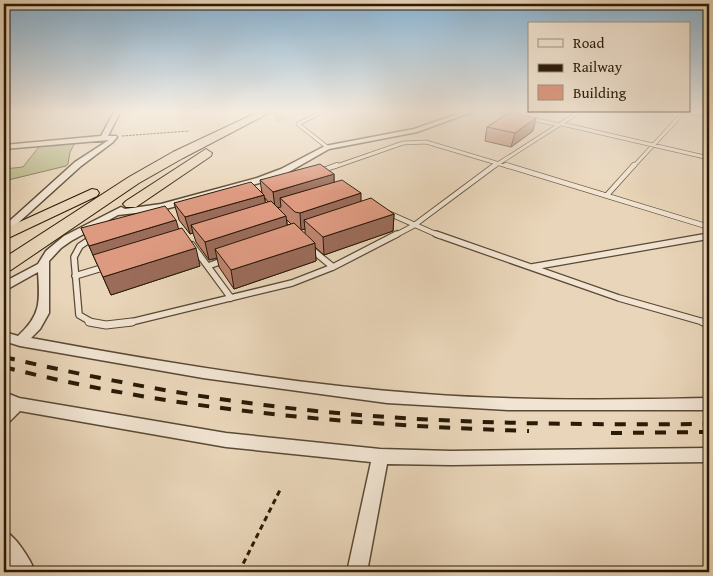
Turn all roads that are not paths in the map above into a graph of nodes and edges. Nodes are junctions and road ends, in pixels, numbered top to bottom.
1 (93, 139) edge
2 (113, 139) edge
3 (200, 139) edge
4 (221, 139) edge
5 (227, 139) edge
6 (315, 139) edge
7 (372, 139) edge
8 (538, 139) edge
9 (626, 139) edge
10 (659, 139) edge
11 (653, 145) junction
12 (4, 147) edge
13 (327, 147) junction
14 (167, 155) junction
15 (709, 158) edge
16 (498, 163) junction
17 (320, 171) junction
18 (312, 174) edge
19 (328, 176) edge
20 (607, 195) junction
21 (152, 203) junction
22 (131, 204) joint
23 (379, 207) edge
24 (64, 208) junction
25 (26, 210) junction
26 (115, 213) junction
27 (413, 226) junction
28 (709, 227) edge
29 (4, 231) edge
30 (102, 234) edge
31 (4, 235) edge
32 (709, 236) edge
33 (199, 238) edge
34 (309, 247) edge
35 (4, 255) edge
36 (235, 257) edge
37 (114, 265) edge
38 (4, 266) edge
39 (43, 266) junction
40 (208, 266) junction
41 (333, 267) junction
42 (531, 267) junction
43 (76, 276) junction
44 (4, 287) edge
45 (232, 298) junction
46 (709, 324) edge
47 (4, 336) edge
48 (20, 342) junction
49 (10, 401) edge
50 (709, 404) edge
51 (4, 417) edge
52 (380, 456) junction
53 (709, 456) edge
54 (4, 540) edge
55 (25, 572) edge
56 (357, 572) edge

1 - 12 street
2 - 25 street
3 - 14 highway
4 - 38 highway
5 - 21 highway
6 - 13 lane
7 - 13 street
8 - 16 lane
9 - 11 lane
10 - 11 lane
11 - 15 lane
11 - 20 lane
13 - 21 street
14 - 24 highway
14 - 35 highway
16 - 17 lane
16 - 20 lane
16 - 27 lane
17 - 18 lane
17 - 19 lane
20 - 28 lane
21 - 22 highway
21 - 26 street
22 - 26 street
23 - 27 lane
24 - 25 highway
24 - 31 highway
25 - 29 street
26 - 39 street
27 - 41 lane
27 - 42 lane
30 - 43 lane
32 - 42 lane
33 - 40 lane
34 - 41 lane
36 - 40 lane
37 - 43 lane
39 - 44 street
39 - 48 street
40 - 45 lane
41 - 45 lane
42 - 46 lane
43 - 45 lane
47 - 48 street
48 - 50 street
49 - 51 street
49 - 52 street
52 - 53 street
52 - 56 street
54 - 55 street

